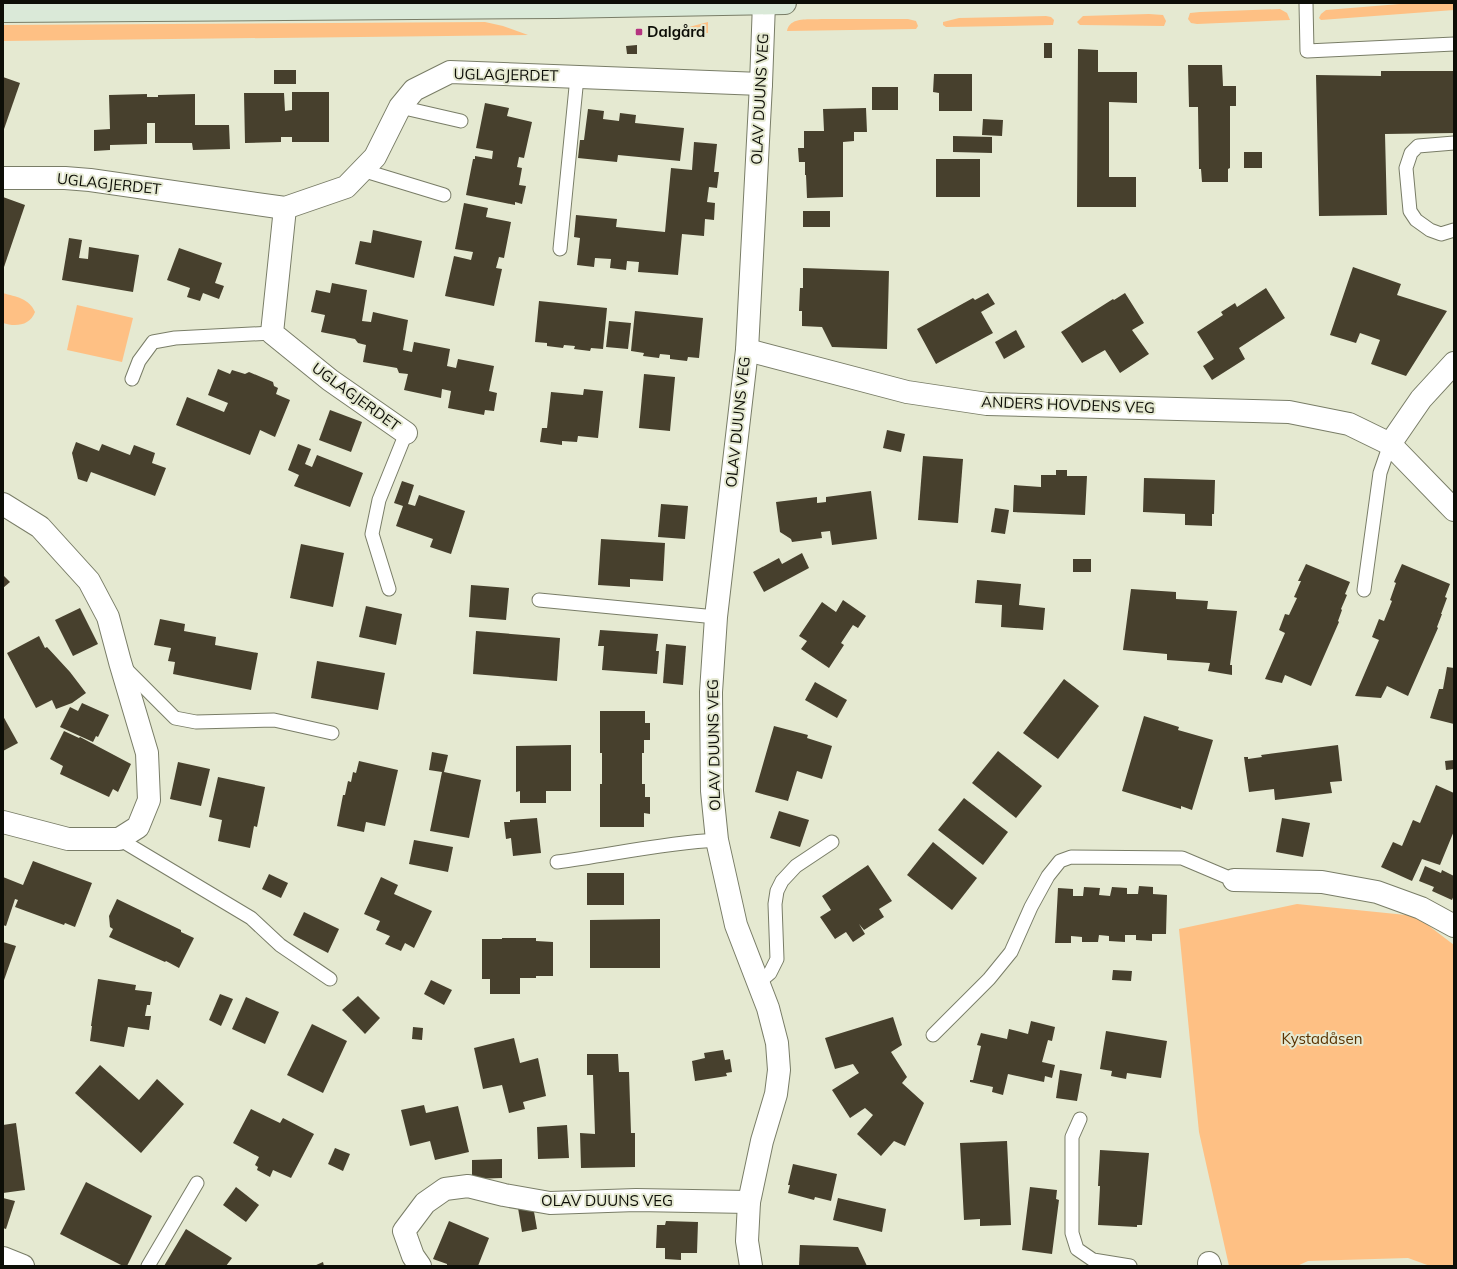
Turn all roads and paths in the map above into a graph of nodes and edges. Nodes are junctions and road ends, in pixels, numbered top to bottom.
1 (764, 3) edge
2 (785, 3) edge
3 (1306, 3) edge
4 (511, 5) edge
5 (555, 5) edge
6 (3, 11) edge
7 (1454, 44) edge
8 (577, 77) junction
9 (761, 84) junction
10 (400, 106) junction
11 (461, 121) dead end
12 (1454, 143) edge
13 (362, 170) junction
14 (3, 178) edge
15 (444, 194) dead end
16 (285, 208) junction
17 (1454, 230) edge
18 (560, 249) dead end
19 (272, 333) junction
20 (747, 350) junction
21 (1454, 363) edge
22 (132, 379) dead end
23 (406, 433) joint
24 (1390, 444) junction
25 (3, 504) edge
26 (1454, 510) edge
27 (389, 589) dead end
28 (1364, 590) dead end
29 (539, 600) dead end
30 (716, 617) junction
31 (120, 662) junction
32 (332, 733) dead end
33 (3, 822) edge
34 (119, 839) junction
35 (717, 840) junction
36 (832, 842) dead end
37 (557, 862) dead end
38 (1234, 880) joint
39 (1454, 926) edge
40 (330, 979) dead end
41 (758, 983) junction
42 (933, 1035) dead end
43 (1080, 1119) dead end
44 (197, 1183) dead end
45 (750, 1202) junction
46 (3, 1258) edge
47 (23, 1266) edge
48 (148, 1266) edge
49 (420, 1266) edge
50 (750, 1266) edge
51 (1130, 1266) edge

1 - 2 street
1 - 5 street
1 - 9 street, OLAV DUUNS VEG
3 - 7 lane
4 - 5 street
4 - 6 street
8 - 9 street, UGLAGJERDET
8 - 10 street, UGLAGJERDET
8 - 18 lane
9 - 20 street, OLAV DUUNS VEG
10 - 11 lane
10 - 13 street, UGLAGJERDET
12 - 17 lane
13 - 15 lane
13 - 16 street, UGLAGJERDET
14 - 16 street, UGLAGJERDET
16 - 19 street
19 - 22 lane
19 - 23 street, UGLAGJERDET
20 - 24 street, ANDERS HOVDENS VEG
20 - 30 street, OLAV DUUNS VEG
21 - 24 street
23 - 27 lane, UGLAGJERDET
24 - 26 street, ANDERS HOVDENS VEG
24 - 28 lane
25 - 31 street
29 - 30 lane
30 - 35 street, OLAV DUUNS VEG
31 - 32 lane
31 - 34 street
33 - 34 street
34 - 40 lane
35 - 37 lane
35 - 41 street, OLAV DUUNS VEG
36 - 41 lane
38 - 39 street
38 - 42 lane
41 - 45 street, OLAV DUUNS VEG
43 - 51 lane
44 - 48 lane
45 - 49 street, OLAV DUUNS VEG
45 - 50 street, OLAV DUUNS VEG
46 - 47 street

